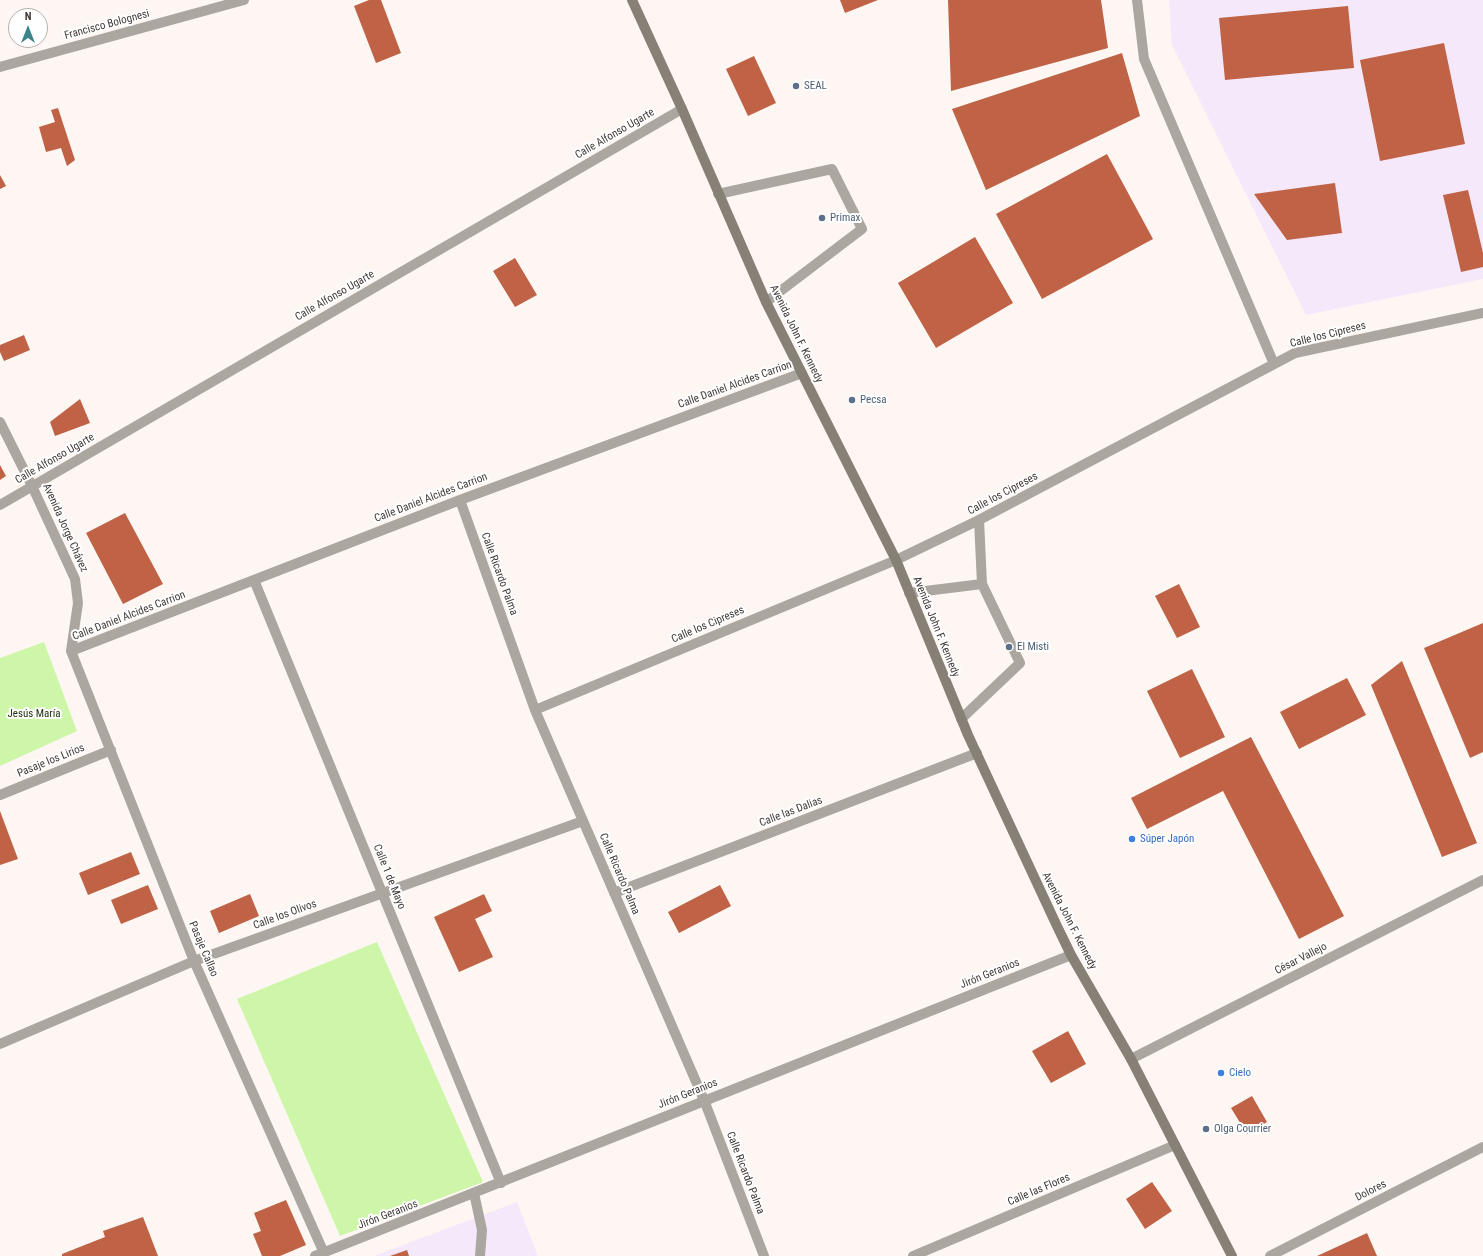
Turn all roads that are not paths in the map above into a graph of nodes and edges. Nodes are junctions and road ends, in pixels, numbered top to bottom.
1 (244, 0) edge
2 (632, 0) edge
3 (1137, 0) edge
4 (0, 66) edge
5 (682, 109) junction
6 (718, 194) junction
7 (766, 302) junction
8 (1483, 313) edge
9 (1274, 364) junction
10 (802, 373) junction
11 (0, 422) edge
12 (32, 486) junction
13 (460, 500) junction
14 (0, 505) edge
15 (979, 520) junction
16 (896, 560) junction
17 (254, 580) junction
18 (982, 584) junction
19 (909, 593) junction
20 (71, 651) junction
21 (535, 710) junction
22 (961, 720) junction
23 (111, 750) junction
24 (977, 753) junction
25 (0, 795) edge
26 (583, 821) junction
27 (1483, 880) edge
28 (382, 893) junction
29 (614, 893) junction
30 (1071, 955) junction
31 (194, 961) junction
32 (0, 1044) edge
33 (1131, 1059) junction
34 (704, 1100) junction
35 (1175, 1145) junction
36 (1483, 1148) edge
37 (502, 1183) junction
38 (474, 1193) junction
39 (320, 1254) edge
40 (480, 1256) edge
41 (764, 1256) edge
42 (913, 1256) edge
43 (1232, 1256) edge
44 (1270, 1256) edge

1 - 4 street, Francisco Bolognesi
2 - 5 main road, Avenida John F. Kennedy
3 - 9 street
5 - 6 main road, Avenida John F. Kennedy
5 - 12 street, Calle Alfonso Ugarte
6 - 7 main road, Avenida John F. Kennedy
6 - 7 street
7 - 10 main road, Avenida John F. Kennedy
8 - 9 street, Calle los Cipreses
9 - 15 street, Calle los Cipreses
10 - 13 street, Calle Daniel Alcides Carrion
10 - 16 main road, Avenida John F. Kennedy
11 - 12 street, Avenida Jorge Chávez
12 - 14 street, Calle Alfonso Ugarte
12 - 20 street, Avenida Jorge Chávez
13 - 17 street, Calle Daniel Alcides Carrion
13 - 21 street, Calle Ricardo Palma
15 - 16 street, Calle los Cipreses
15 - 18 street
16 - 19 main road, Avenida John F. Kennedy
16 - 21 street, Calle los Cipreses
17 - 20 street, Calle Daniel Alcides Carrion
17 - 28 street, Calle 1 de Mayo
18 - 19 street
18 - 22 street
19 - 22 main road, Avenida John F. Kennedy
20 - 23 street, Pasaje Callao
21 - 26 street, Calle Ricardo Palma
22 - 24 main road, Avenida John F. Kennedy
23 - 25 street, Pasaje los Lirios
23 - 31 street, Pasaje Callao
24 - 29 street, Calle las Dalias
24 - 30 main road, Avenida John F. Kennedy
26 - 28 street, Calle los Olivos
26 - 29 street, Calle Ricardo Palma
27 - 33 street, César Vallejo
28 - 31 street, Calle los Olivos
28 - 37 street, Calle 1 de Mayo
29 - 34 street, Calle Ricardo Palma
30 - 33 main road, Avenida John F. Kennedy
30 - 34 street, Jirón Geranios
31 - 32 street, Calle los Olivos
31 - 39 street, Pasaje Callao
33 - 35 main road, Avenida John F. Kennedy
34 - 37 street, Jirón Geranios
34 - 41 street, Calle Ricardo Palma
35 - 42 street, Calle las Flores
35 - 43 main road, Avenida John F. Kennedy
36 - 44 street, Dolores
37 - 38 street, Jirón Geranios
38 - 39 street, Jirón Geranios
38 - 40 street

